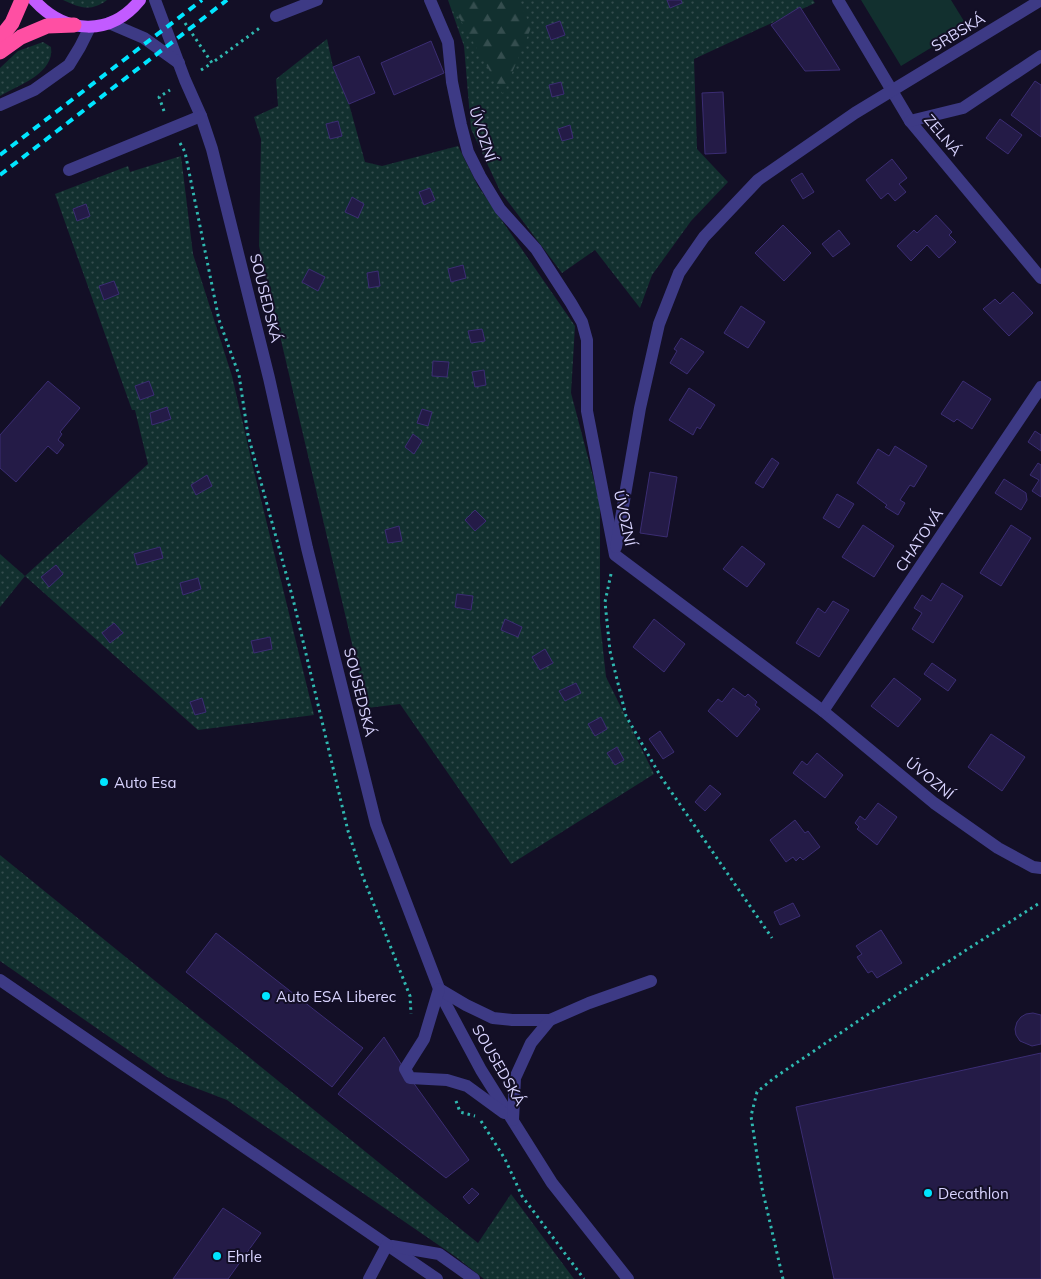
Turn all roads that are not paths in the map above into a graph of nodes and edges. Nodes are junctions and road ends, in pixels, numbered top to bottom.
1 (22, 0) edge
2 (34, 0) edge
3 (140, 0) edge
4 (155, 0) edge
5 (317, 0) edge
6 (430, 0) edge
7 (838, 0) edge
8 (1041, 0) edge
9 (276, 16) road end
10 (109, 23) junction
11 (74, 25) junction
12 (90, 27) junction
13 (0, 38) edge
14 (0, 52) edge
15 (1041, 56) edge
16 (179, 63) junction
17 (893, 91) junction
18 (0, 105) edge
19 (201, 116) junction
20 (910, 121) junction
21 (69, 170) dead end
22 (1041, 278) edge
23 (1041, 387) edge
24 (615, 555) junction
25 (823, 711) junction
26 (1041, 868) edge
27 (0, 980) edge
28 (651, 981) dead end
29 (439, 989) junction
30 (550, 1020) junction
31 (513, 1120) junction
32 (387, 1245) junction
33 (369, 1279) edge
34 (437, 1279) edge
35 (474, 1279) edge
36 (628, 1279) edge

1 - 13 highway
2 - 11 main road
3 - 10 main road
4 - 16 street, SOUSEDSKÁ
5 - 9 street
6 - 24 street, ÚVOZNÍ
7 - 17 street, ZELNÁ
8 - 17 street, SRBSKÁ
10 - 12 main road
10 - 16 street
11 - 12 main road
11 - 14 highway
12 - 18 street
15 - 20 street
16 - 19 street, SOUSEDSKÁ
17 - 20 street, ZELNÁ
17 - 24 street, SRBSKÁ
19 - 21 street
19 - 29 street, SOUSEDSKÁ
20 - 22 street, ZELNÁ
23 - 25 street, CHATOVÁ
24 - 25 street, ÚVOZNÍ
25 - 26 street, ÚVOZNÍ
27 - 32 street
28 - 30 street
29 - 30 street
29 - 31 street, SOUSEDSKÁ
29 - 31 street
30 - 31 street
31 - 36 street, SOUSEDSKÁ
32 - 33 street
32 - 34 street
32 - 35 street

